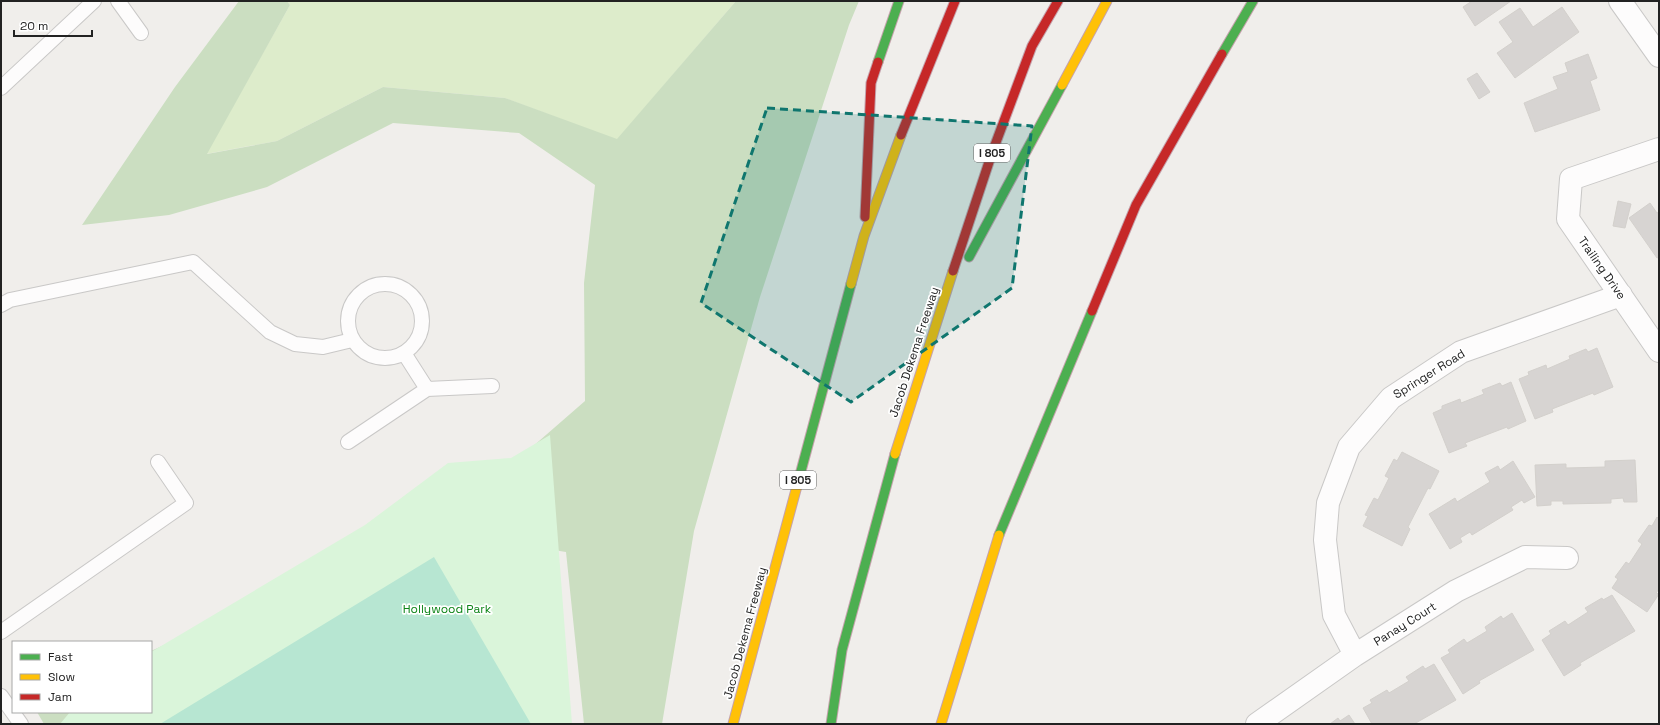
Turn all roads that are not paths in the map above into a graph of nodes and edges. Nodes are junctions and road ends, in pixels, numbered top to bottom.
1 (94, 1) edge
2 (118, 1) edge
3 (899, 1) edge
4 (955, 1) edge
5 (1058, 1) edge
6 (1107, 1) edge
7 (1253, 1) edge
8 (1620, 1) edge
9 (141, 33) dead end
10 (1659, 56) edge
11 (1, 88) edge
12 (1659, 149) edge
13 (864, 236) junction
14 (1621, 295) junction
15 (1, 305) edge
16 (940, 311) junction
17 (352, 340) junction
18 (1659, 351) edge
19 (404, 353) junction
20 (492, 386) dead end
21 (427, 389) junction
22 (348, 442) dead end
23 (158, 462) dead end
24 (1567, 558) dead end
25 (1, 632) edge
26 (1355, 655) junction
27 (1, 696) edge
28 (12, 711) edge
29 (13, 713) edge
30 (21, 724) edge
31 (733, 724) edge
32 (831, 724) edge
33 (941, 724) edge
34 (1257, 724) edge

1 - 11 lane
2 - 9 lane
3 - 13 highway
4 - 13 highway, Jacob Dekema Freeway / I 805
5 - 16 highway, Jacob Dekema Freeway / I 805
6 - 16 highway
7 - 33 highway
8 - 10 street
12 - 14 street, Trailing Drive
13 - 31 highway, Jacob Dekema Freeway / I 805
14 - 18 street, Trailing Drive
14 - 26 street, Springer Road
15 - 17 lane
16 - 32 highway, Jacob Dekema Freeway / I 805
17 - 19 lane
17 - 19 lane
19 - 21 lane
20 - 21 lane
21 - 22 lane
23 - 25 lane
24 - 26 street, Panay Court
26 - 34 street, Panay Court
27 - 28 lane
29 - 30 lane

